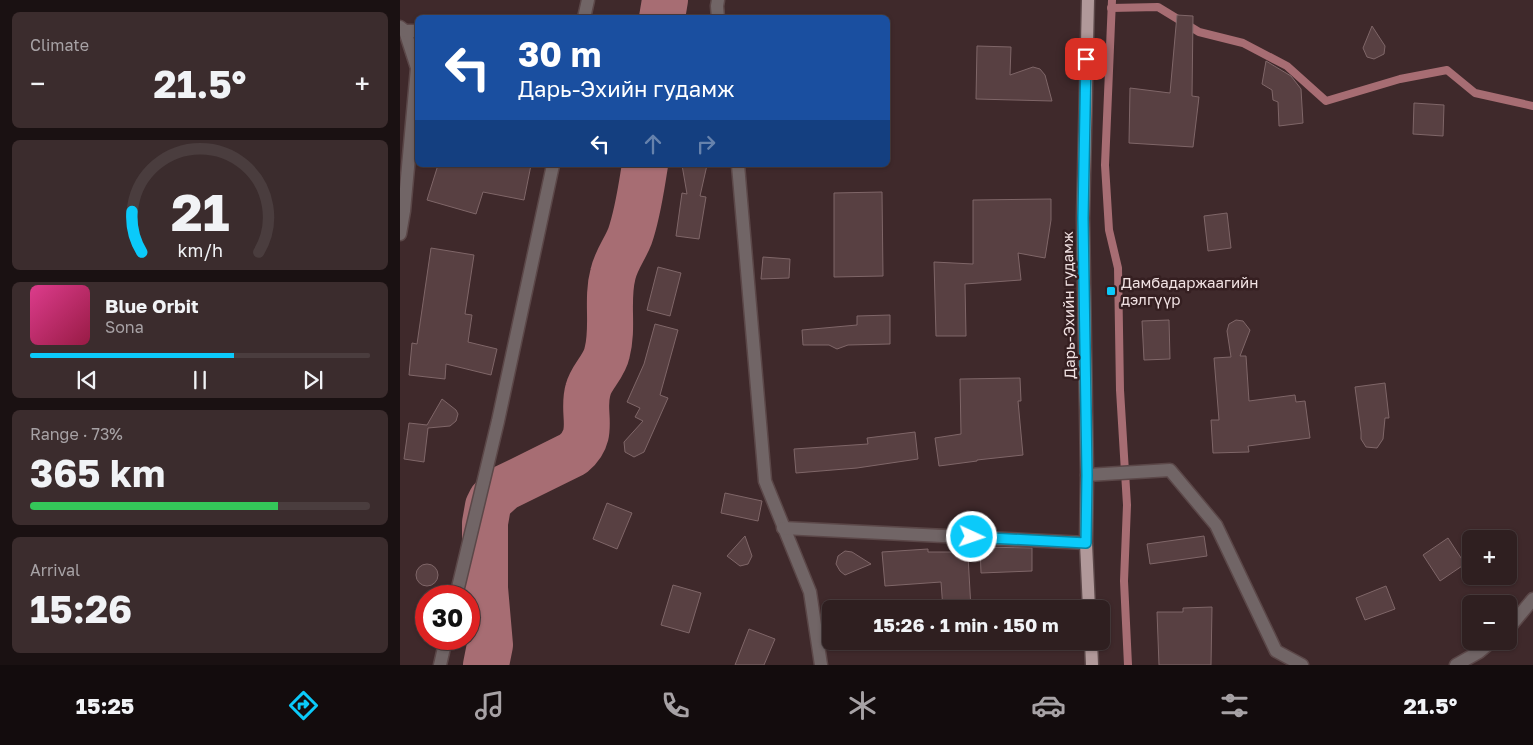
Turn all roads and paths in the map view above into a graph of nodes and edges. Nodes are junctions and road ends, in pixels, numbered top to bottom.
1 (588, 0) edge
2 (718, 0) edge
3 (1088, 0) edge
4 (585, 15) edge
5 (718, 15) edge
6 (407, 30) edge
7 (415, 60) edge
8 (415, 90) edge
9 (553, 167) edge
10 (738, 167) edge
11 (400, 234) edge
12 (1087, 475) junction
13 (782, 528) junction
14 (1086, 543) junction
15 (459, 585) edge
16 (1533, 599) edge
17 (1089, 600) edge
18 (1517, 618) edge
19 (443, 650) edge
20 (1091, 650) edge
21 (1481, 650) edge
22 (440, 665) edge
23 (821, 665) edge
24 (1092, 665) edge
25 (1302, 665) edge
26 (1456, 665) edge

1 - 4 street
2 - 5 street
3 - 12 main road, Дарь-Эхийн гудамж
6 - 7 street
8 - 11 street
9 - 15 street
10 - 13 street
12 - 14 main road, Дарь-Эхийн гудамж
12 - 25 street
13 - 14 street
13 - 23 street
14 - 17 main road, Дарь-Эхийн гудамж
16 - 18 street
19 - 22 street
20 - 24 main road
21 - 26 street

